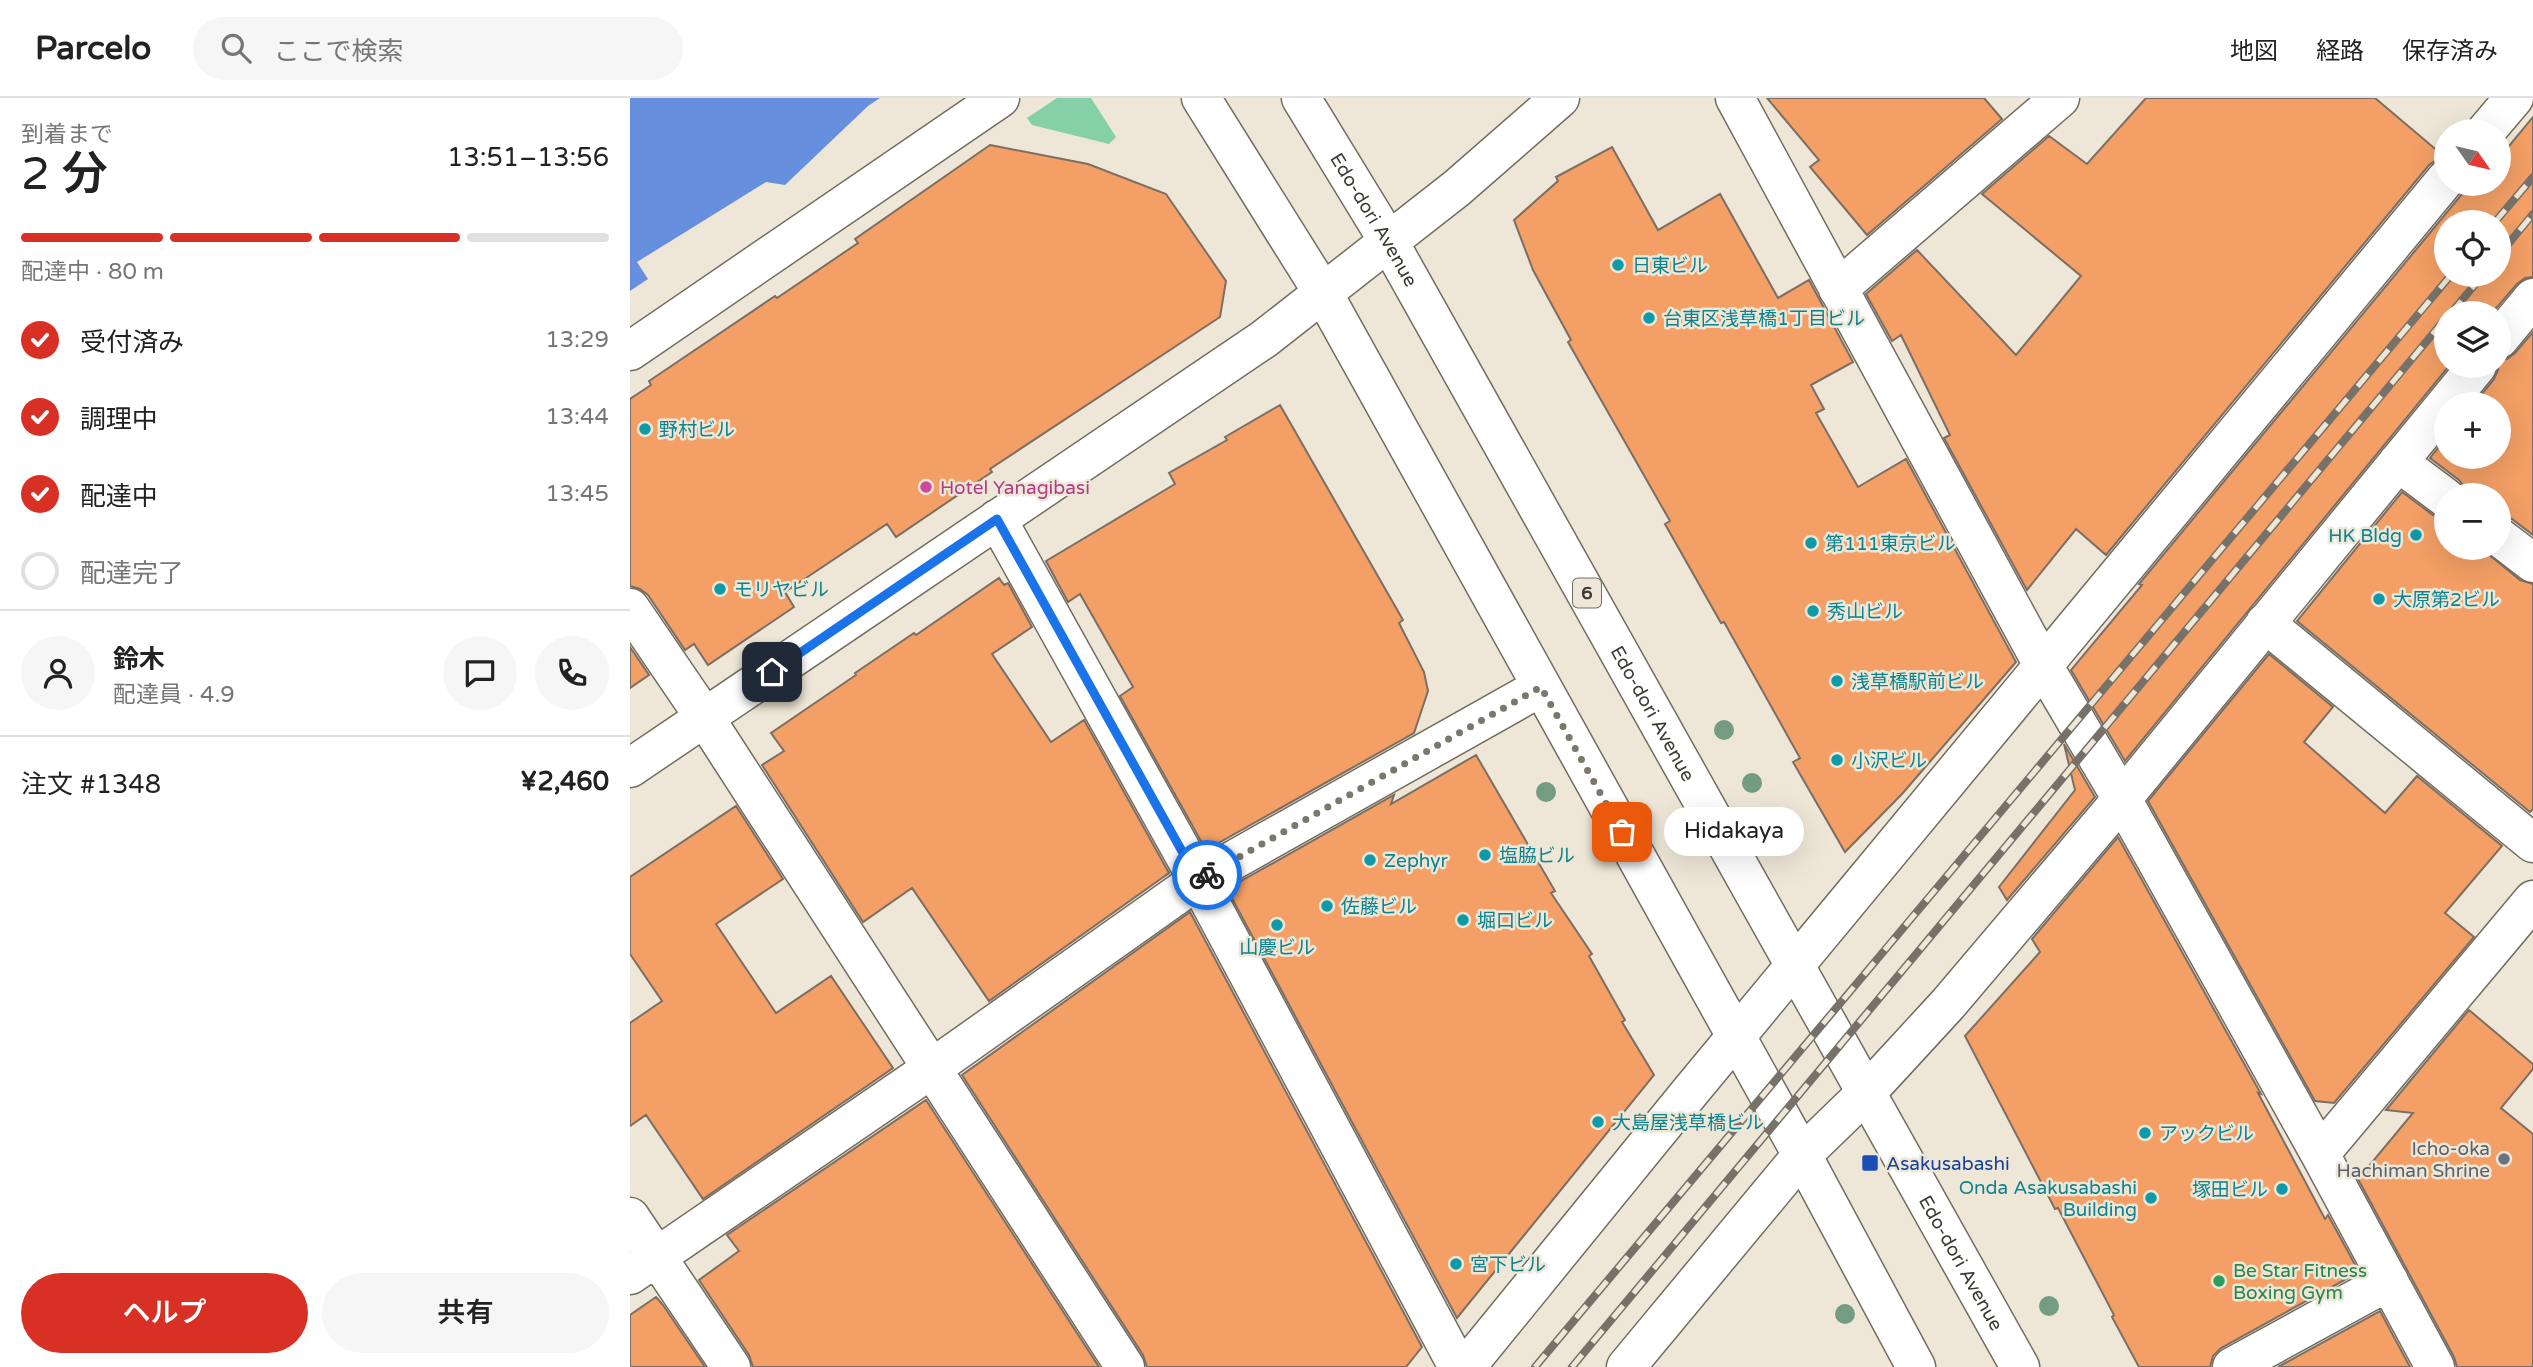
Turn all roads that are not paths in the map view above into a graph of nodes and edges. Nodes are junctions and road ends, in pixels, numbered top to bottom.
1 (1000, 98) edge
2 (1200, 98) edge
3 (1301, 98) edge
4 (1560, 98) edge
5 (1735, 98) edge
6 (2514, 98) edge
7 (2039, 105) edge
8 (2496, 119) edge
9 (2434, 194) edge
10 (1389, 242) junction
11 (1838, 289) junction
12 (1323, 293) junction
13 (2533, 298) edge
14 (2511, 325) edge
15 (630, 351) edge
16 (2467, 378) edge
17 (2398, 462) junction
18 (2434, 489) edge
19 (997, 519) junction
20 (2511, 546) edge
21 (2533, 563) edge
22 (630, 608) edge
23 (2265, 623) junction
24 (2044, 667) junction
25 (1541, 687) junction
26 (705, 718) junction
27 (630, 768) edge
28 (2122, 799) junction
29 (2533, 843) edge
30 (1198, 880) junction
31 (2533, 900) edge
32 (1795, 966) junction
33 (1736, 1037) junction
34 (931, 1069) junction
35 (1867, 1092) junction
36 (2319, 1153) junction
37 (1802, 1156) junction
38 (630, 1217) edge
39 (643, 1266) edge
40 (2389, 1281) junction
41 (731, 1367) edge
42 (1125, 1367) edge
43 (1458, 1367) edge
44 (1466, 1367) edge
45 (1626, 1367) edge
46 (1916, 1367) edge
47 (2020, 1367) edge
48 (2232, 1367) edge
49 (2435, 1367) edge

1 - 15 main road
2 - 12 main road
3 - 10 main road, Edo-dori Avenue / 6
4 - 10 main road
5 - 11 main road
6 - 8 main road
7 - 11 main road
9 - 24 main road
10 - 12 main road
10 - 32 main road, Edo-dori Avenue / 6
11 - 24 main road
12 - 19 main road
12 - 25 main road
13 - 14 main road
16 - 17 main road
17 - 18 main road
17 - 23 main road
19 - 26 main road
19 - 30 main road
20 - 21 main road
22 - 26 main road
23 - 28 main road
23 - 29 main road
24 - 28 main road
24 - 32 main road
25 - 30 main road
25 - 33 main road
26 - 27 main road
26 - 34 main road
28 - 35 main road
28 - 36 main road
30 - 34 main road
30 - 43 main road
31 - 36 main road
32 - 33 main road
32 - 35 main road, Edo-dori Avenue / 6
33 - 37 main road
33 - 44 main road
34 - 39 main road
34 - 42 main road
35 - 37 main road
35 - 47 main road, Edo-dori Avenue / 6
36 - 40 main road
37 - 45 main road
37 - 46 main road
38 - 39 main road
39 - 41 main road
40 - 48 main road
40 - 49 main road

